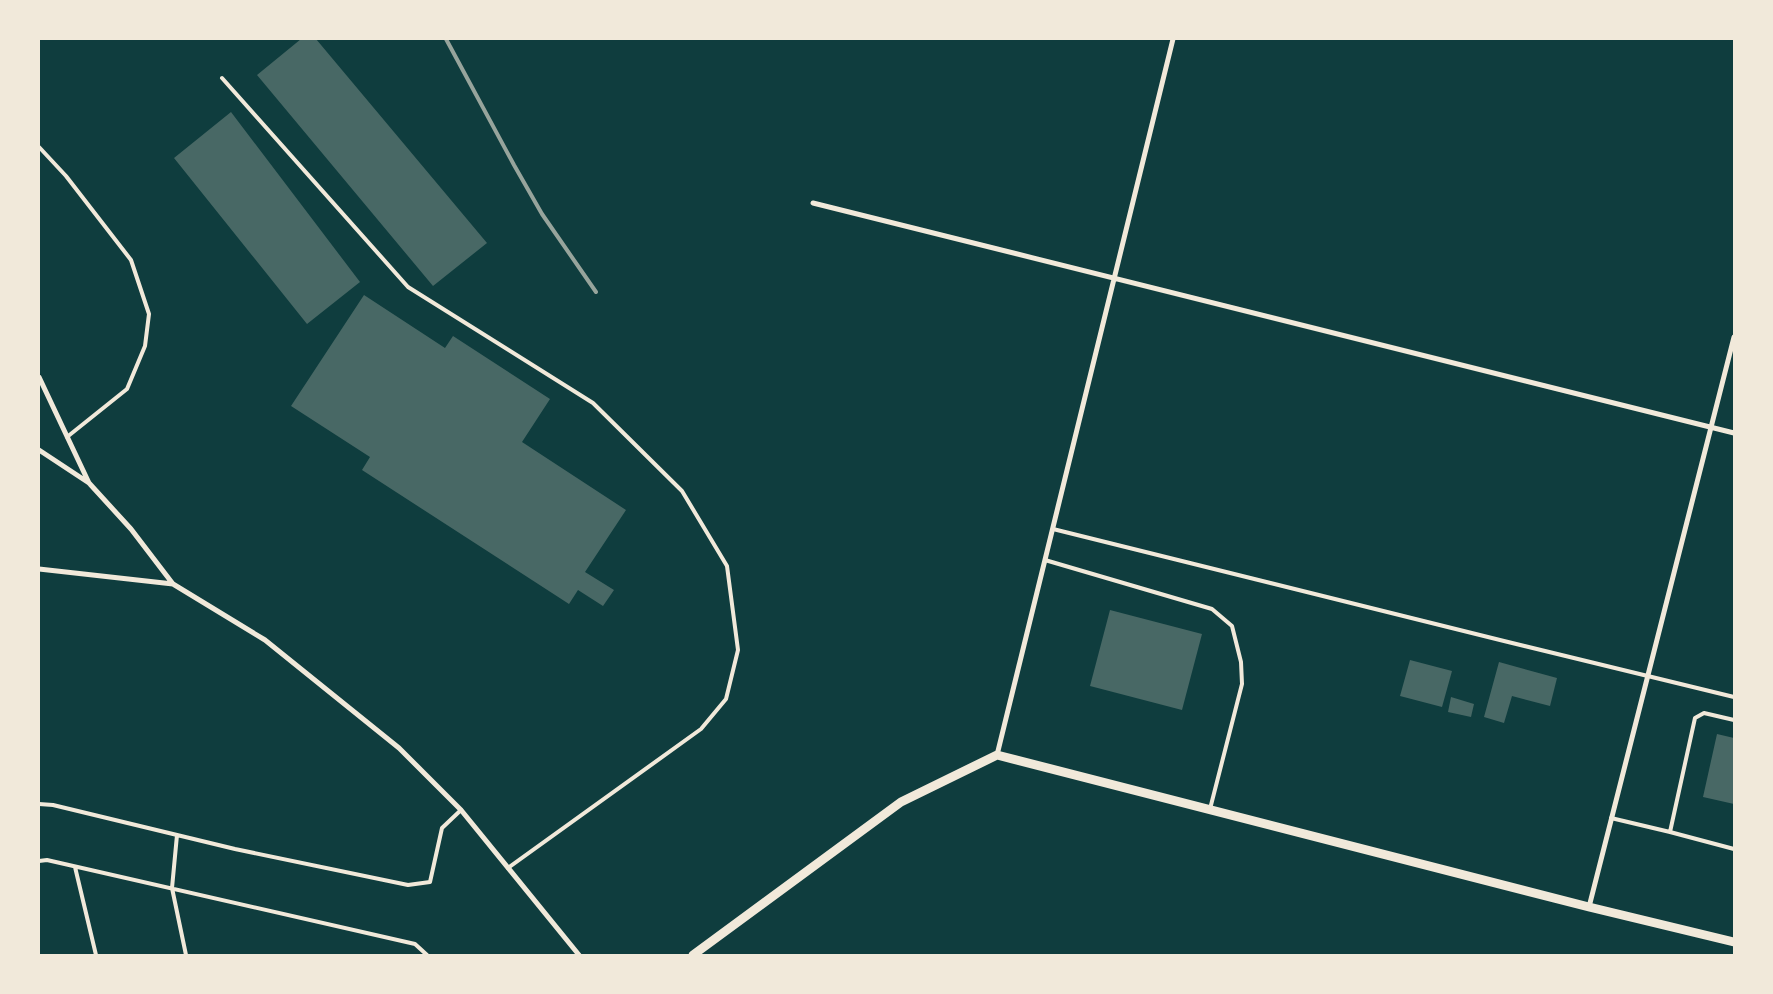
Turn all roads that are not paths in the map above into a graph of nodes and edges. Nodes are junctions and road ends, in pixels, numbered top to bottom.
1 (1173, 39) edge
2 (222, 78) dead end
3 (39, 147) edge
4 (813, 203) dead end
5 (1113, 278) junction
6 (1734, 337) edge
7 (39, 376) edge
8 (1711, 427) junction
9 (1734, 433) edge
10 (67, 436) junction
11 (39, 450) edge
12 (89, 483) junction
13 (1053, 529) junction
14 (1045, 560) junction
15 (39, 569) edge
16 (173, 584) junction
17 (1647, 676) junction
18 (1734, 697) edge
19 (1734, 720) edge
20 (997, 755) junction
21 (39, 804) edge
22 (461, 810) junction
23 (1210, 810) junction
24 (1611, 818) junction
25 (1670, 832) junction
26 (176, 835) junction
27 (1734, 849) edge
28 (39, 861) edge
29 (75, 867) junction
30 (508, 868) junction
31 (172, 888) junction
32 (1589, 907) junction
33 (1734, 942) edge
34 (96, 955) edge
35 (186, 955) edge
36 (427, 955) edge
37 (579, 955) edge
38 (693, 955) edge

1 - 5 street
2 - 30 lane
3 - 10 lane
4 - 5 street
5 - 8 street
5 - 13 street
6 - 8 street
7 - 10 street
8 - 9 street
8 - 17 street
10 - 12 street
11 - 12 street
12 - 16 street
13 - 14 street
13 - 17 lane
14 - 20 street
14 - 23 lane
15 - 16 street
16 - 22 street
17 - 18 lane
17 - 24 street
19 - 25 lane
20 - 23 street
20 - 38 street
21 - 26 lane
22 - 26 lane
22 - 30 street
23 - 32 street
24 - 25 lane
24 - 32 street
25 - 27 lane
26 - 31 lane
28 - 29 lane
29 - 31 lane
29 - 34 lane
30 - 37 street
31 - 35 lane
31 - 36 lane
32 - 33 street

